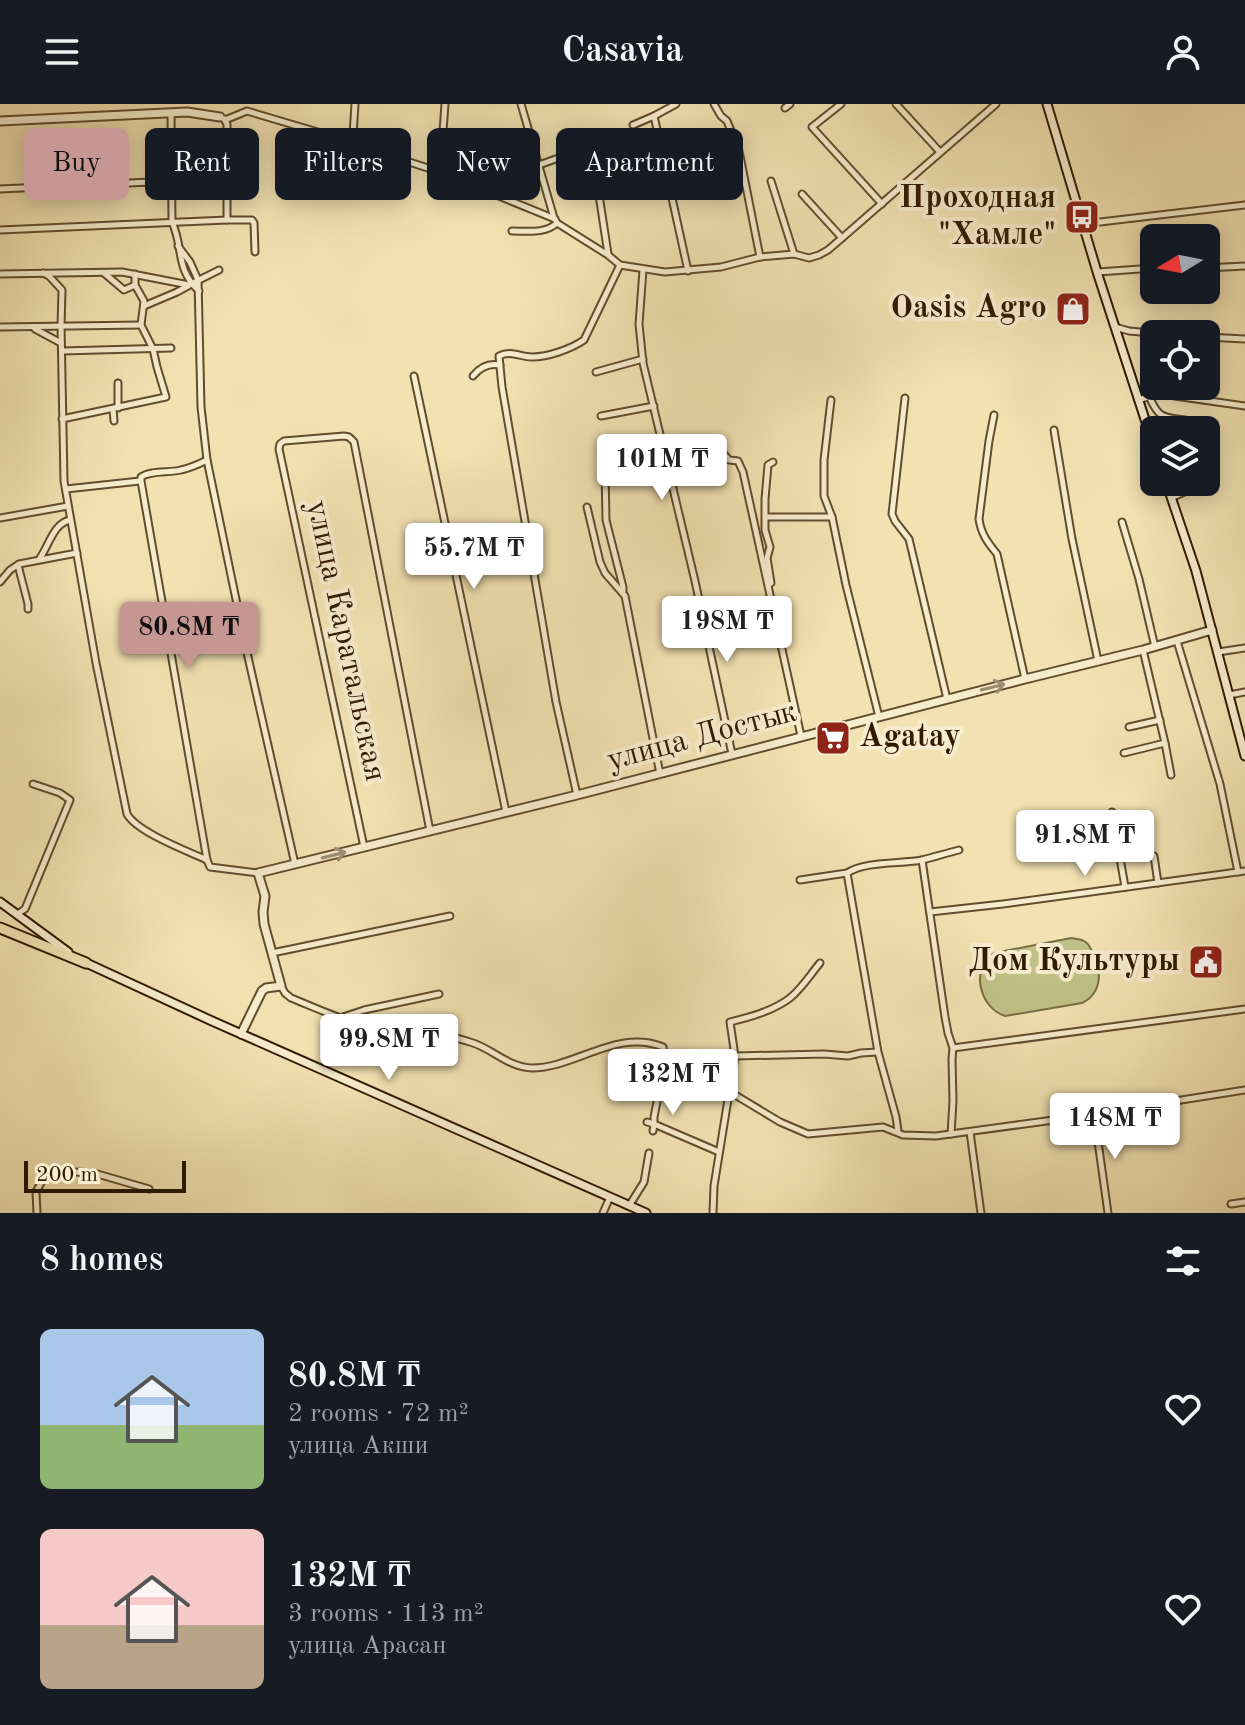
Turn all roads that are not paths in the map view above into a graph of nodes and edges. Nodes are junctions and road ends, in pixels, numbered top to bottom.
1 (355, 104) edge
2 (445, 104) edge
3 (521, 104) edge
4 (676, 104) edge
5 (714, 104) edge
6 (841, 104) edge
7 (896, 104) edge
8 (1047, 104) edge
9 (993, 105) edge
10 (188, 108) edge
11 (171, 112) junction
12 (654, 116) junction
13 (222, 118) junction
14 (0, 121) edge
15 (633, 125) dead end
16 (171, 128) edge
17 (443, 128) edge
18 (528, 128) edge
19 (940, 152) junction
20 (540, 168) edge
21 (771, 181) dead end
22 (145, 182) edge
23 (0, 189) edge
24 (802, 194) dead end
25 (172, 200) edge
26 (506, 200) edge
27 (601, 200) edge
28 (882, 204) junction
29 (1245, 205) edge
30 (227, 220) junction
31 (556, 221) junction
32 (172, 222) junction
33 (1083, 224) junction
34 (0, 230) edge
35 (512, 231) dead end
36 (842, 238) junction
37 (255, 252) dead end
38 (794, 254) junction
39 (608, 255) junction
40 (760, 257) junction
41 (620, 265) junction
42 (1245, 266) edge
43 (1220, 267) edge
44 (1140, 268) edge
45 (219, 270) dead end
46 (643, 270) junction
47 (688, 271) junction
48 (104, 272) junction
49 (1098, 272) junction
50 (43, 273) junction
51 (63, 273) junction
52 (0, 274) edge
53 (135, 274) junction
54 (193, 283) junction
55 (135, 285) junction
56 (62, 290) junction
57 (144, 306) junction
58 (141, 325) junction
59 (61, 326) junction
60 (0, 327) edge
61 (30, 327) junction
62 (1115, 327) junction
63 (1140, 332) edge
64 (1220, 338) edge
65 (1245, 339) edge
66 (61, 343) junction
67 (171, 348) dead end
68 (153, 349) junction
69 (62, 351) junction
70 (643, 359) junction
71 (500, 365) junction
72 (596, 372) dead end
73 (414, 376) dead end
74 (473, 376) dead end
75 (118, 383) dead end
76 (905, 398) dead end
77 (831, 400) dead end
78 (1138, 400) joint
79 (1150, 400) edge
80 (1203, 400) edge
81 (654, 406) junction
82 (1245, 406) edge
83 (116, 409) junction
84 (994, 415) dead end
85 (601, 416) dead end
86 (1143, 416) edge
87 (1165, 416) edge
88 (62, 419) junction
89 (114, 421) dead end
90 (1054, 430) dead end
91 (604, 441) dead end
92 (723, 453) dead end
93 (207, 460) junction
94 (773, 462) dead end
95 (626, 464) dead end
96 (606, 467) junction
97 (141, 481) junction
98 (66, 489) junction
99 (1176, 496) edge
100 (1171, 498) joint
101 (68, 506) junction
102 (587, 507) dead end
103 (766, 517) junction
104 (832, 517) junction
105 (1, 519) edge
106 (70, 520) junction
107 (1122, 522) dead end
108 (77, 553) junction
109 (39, 559) junction
110 (18, 565) junction
111 (0, 582) edge
112 (768, 585) junction
113 (623, 592) junction
114 (28, 609) dead end
115 (1212, 630) junction
116 (1177, 641) junction
117 (1155, 647) junction
118 (1245, 648) edge
119 (1143, 650) junction
120 (1218, 652) junction
121 (1098, 661) junction
122 (1025, 679) junction
123 (1245, 692) edge
124 (1229, 695) junction
125 (947, 699) junction
126 (879, 717) junction
127 (1160, 720) junction
128 (1129, 727) dead end
129 (801, 736) junction
130 (1165, 743) junction
131 (1124, 753) dead end
132 (732, 754) junction
133 (1245, 756) edge
134 (660, 774) junction
135 (1171, 775) dead end
136 (33, 784) dead end
137 (577, 795) junction
138 (506, 812) junction
139 (1112, 812) dead end
140 (1147, 824) dead end
141 (430, 831) junction
142 (1116, 833) junction
143 (364, 847) junction
144 (959, 850) dead end
145 (1154, 856) dead end
146 (207, 860) junction
147 (922, 860) junction
148 (295, 864) junction
149 (1242, 871) edge
150 (258, 873) junction
151 (847, 873) junction
152 (800, 880) dead end
153 (1158, 883) junction
154 (1125, 887) junction
155 (0, 902) edge
156 (930, 912) junction
157 (17, 914) junction
158 (450, 916) dead end
159 (0, 928) edge
160 (272, 953) junction
161 (86, 963) junction
162 (820, 963) dead end
163 (281, 986) junction
164 (439, 994) dead end
165 (1245, 1009) edge
166 (342, 1018) junction
167 (241, 1034) junction
168 (953, 1048) junction
169 (878, 1052) junction
170 (735, 1056) junction
171 (665, 1061) junction
172 (1245, 1090) edge
173 (729, 1092) junction
174 (1094, 1113) junction
175 (898, 1132) junction
176 (970, 1132) junction
177 (951, 1134) junction
178 (719, 1152) junction
179 (649, 1153) dead end
180 (149, 1189) dead end
181 (610, 1197) junction
182 (1245, 1202) edge
183 (1231, 1204) dead end
184 (629, 1206) junction
185 (37, 1213) edge
186 (603, 1213) edge
187 (646, 1213) edge
188 (713, 1213) edge
189 (981, 1213) edge
190 (1108, 1213) edge

1 - 13 street
2 - 17 street
3 - 18 street
4 - 12 street
5 - 40 street
6 - 28 street
7 - 19 street
8 - 33 street
9 - 19 street
10 - 11 street
10 - 13 street
11 - 14 street
11 - 16 street
12 - 15 street
12 - 47 street
13 - 30 street
19 - 28 street
20 - 31 street
21 - 38 street
22 - 23 street
24 - 36 street
25 - 32 street
26 - 31 street
27 - 39 street
28 - 36 street
29 - 33 street
30 - 32 street
30 - 37 street
31 - 35 street
31 - 39 street
32 - 34 street
32 - 54 street
33 - 49 street
36 - 38 street
38 - 40 street
39 - 41 street
40 - 47 street
41 - 46 street
41 - 71 street
42 - 43 street
44 - 49 street
45 - 54 street
46 - 47 street
46 - 70 street
48 - 51 street
48 - 53 street
48 - 55 street
49 - 62 street
50 - 51 street
50 - 52 street
50 - 56 street
51 - 56 street
53 - 54 street
53 - 55 street
54 - 57 street
54 - 93 street
55 - 57 street
56 - 59 street
57 - 58 street
58 - 59 street
58 - 68 street
59 - 61 street
59 - 66 street
60 - 61 street
61 - 66 street
62 - 63 street
62 - 78 street
64 - 65 street
66 - 69 street
67 - 68 street
68 - 69 street
68 - 83 street
69 - 88 street
70 - 72 street
70 - 81 street
71 - 74 street
71 - 137 street
73 - 138 street
75 - 83 street
76 - 125 street
77 - 104 street
78 - 86 street
79 - 87 street
80 - 82 street
81 - 85 street
81 - 132 street
83 - 88 street
83 - 89 street
84 - 122 street
88 - 98 street
90 - 121 street
91 - 96 street
92 - 112 street
93 - 97 street
93 - 148 street
94 - 103 street
95 - 96 street
96 - 113 street
97 - 98 street
97 - 146 street
98 - 101 street
99 - 100 street
100 - 115 street
101 - 105 street
101 - 106 street
102 - 113 street
103 - 104 street
103 - 112 street
104 - 126 street
106 - 108 street
106 - 109 street
107 - 117 street
108 - 109 street
108 - 146 street
109 - 110 street
110 - 111 street
110 - 114 street
112 - 129 street
113 - 134 street
115 - 116 street, улица Достык
115 - 120 street
116 - 117 street, улица Достык
116 - 149 street
117 - 119 street, улица Достык
118 - 120 street
119 - 121 street, улица Достык
119 - 127 street
120 - 124 street
121 - 122 street, улица Достык
125 -> 122 street, улица Достык
123 - 124 street
124 - 133 street
125 - 126 street, улица Достык
126 - 129 street, улица Достык
127 - 128 street
127 - 130 street
129 - 132 street, улица Достык
130 - 131 street
130 - 135 street
132 - 134 street, улица Достык
134 - 137 street, улица Достык
136 - 157 street
137 - 138 street, улица Достык
138 - 141 street, улица Достык
139 - 142 street
140 - 142 street
141 - 143 street, улица Достык
141 - 143 street, улица Каратальская
142 - 154 street
148 -> 143 street, улица Достык
144 - 147 street
145 - 153 street
146 - 150 street, улица Достык
147 - 151 street
147 - 156 street
148 - 150 street, улица Достык
149 - 153 street
150 - 160 street
151 - 152 street
151 - 169 street
153 - 154 street
154 - 156 street
155 - 157 street
156 - 168 street
157 - 161 street
158 - 160 street
159 - 161 highway
160 - 163 street
161 - 167 street
162 - 170 street
163 - 166 street
163 - 167 street
164 - 166 street
165 - 168 street
166 - 171 street
167 - 181 street
168 - 177 street
169 - 170 street
169 - 175 street
170 - 173 street
171 - 173 street
171 - 178 street
172 - 174 street
173 - 175 street
173 - 178 street
174 - 176 street
174 - 190 street
175 - 177 street
176 - 177 street
176 - 189 street
178 - 188 street
179 - 184 street
180 - 185 street
181 - 184 street
181 - 186 street
182 - 183 street
184 - 187 street

